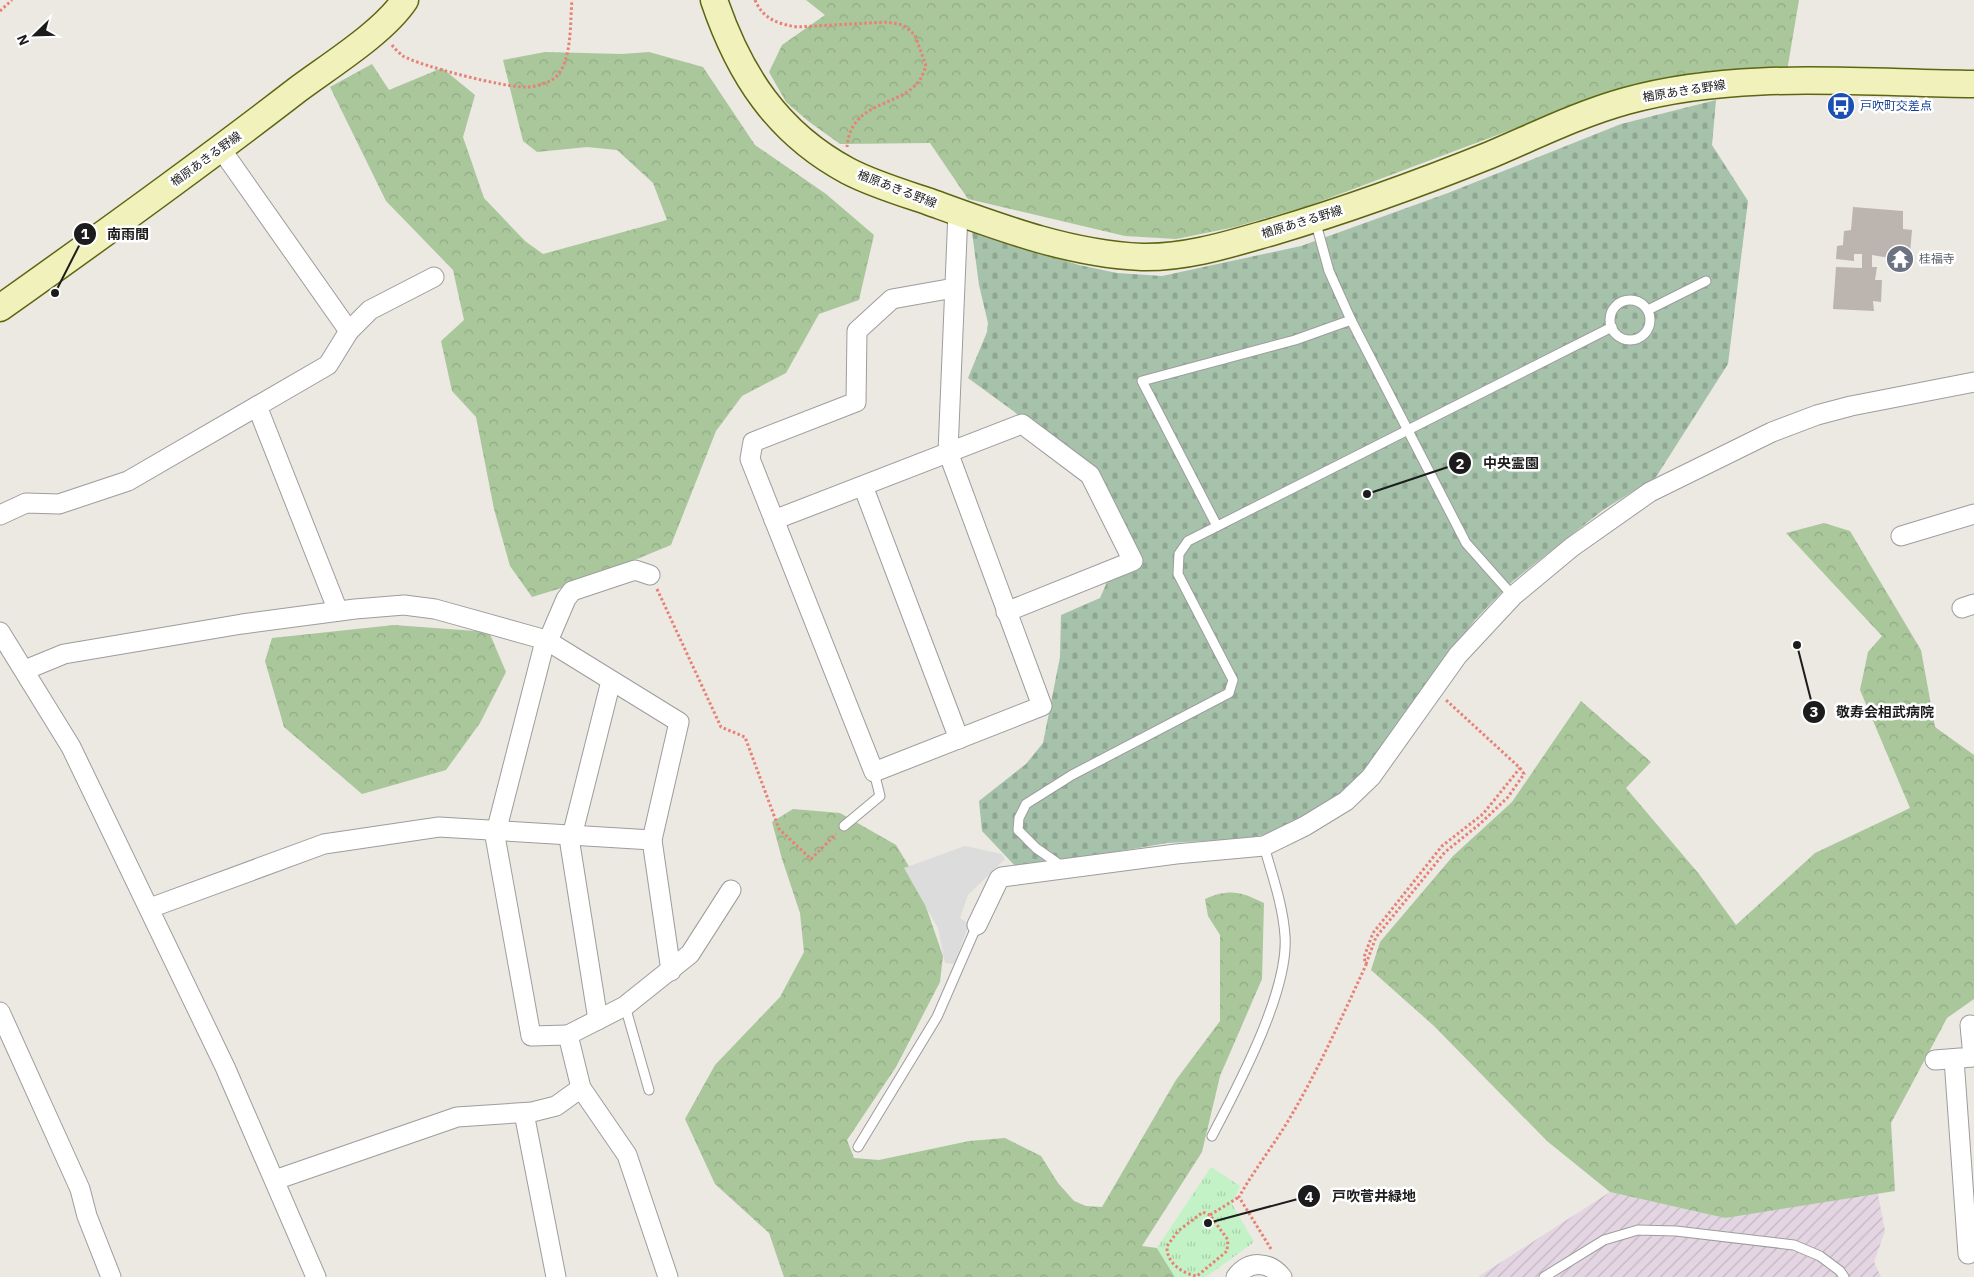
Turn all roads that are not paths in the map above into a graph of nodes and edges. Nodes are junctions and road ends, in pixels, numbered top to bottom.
1 (405, 0) edge
2 (714, 0) edge
3 (1974, 84) edge
4 (221, 149) junction
5 (958, 212) junction
6 (1315, 219) junction
7 (434, 277) dead end
8 (1706, 281) dead end
9 (954, 288) junction
10 (0, 308) edge
11 (1648, 310) junction
12 (1351, 320) junction
13 (1612, 327) junction
14 (348, 330) junction
15 (1974, 382) edge
16 (257, 406) junction
17 (1408, 428) junction
18 (948, 452) junction
19 (862, 486) junction
20 (1974, 514) edge
21 (0, 515) edge
22 (774, 520) junction
23 (1217, 526) junction
24 (1901, 536) dead end
25 (650, 575) road end
26 (1513, 596) junction
27 (338, 612) junction
28 (1006, 612) junction
29 (0, 632) edge
30 (546, 640) junction
31 (25, 670) junction
32 (611, 680) junction
33 (959, 739) junction
34 (874, 772) junction
35 (844, 826) road end
36 (496, 830) junction
37 (572, 835) junction
38 (652, 840) junction
39 (1264, 846) junction
40 (1063, 868) junction
41 (731, 890) dead end
42 (150, 908) junction
43 (977, 925) joint
44 (671, 971) junction
45 (625, 1006) junction
46 (0, 1012) edge
47 (598, 1020) junction
48 (1970, 1025) dead end
49 (568, 1035) junction
50 (1954, 1059) junction
51 (1935, 1060) dead end
52 (581, 1088) junction
53 (649, 1090) dead end
54 (524, 1113) junction
55 (1212, 1136) dead end
56 (858, 1146) dead end
57 (275, 1180) junction
58 (1970, 1224) edge
59 (1968, 1254) dead end
60 (111, 1277) edge
61 (316, 1277) edge
62 (556, 1277) edge
63 (668, 1277) edge
64 (1236, 1277) edge
65 (1282, 1277) edge
66 (1544, 1277) edge
67 (1844, 1277) edge

1 - 4 main road, 楢原あきる野線
2 - 5 main road, 楢原あきる野線
3 - 6 main road, 楢原あきる野線
4 - 10 main road, 楢原あきる野線
4 - 14 street
5 - 6 main road, 楢原あきる野線
5 - 9 street
6 - 12 lane
7 - 14 street
8 - 11 lane
9 - 18 street
9 - 22 street
11 - 13 lane
11 - 13 lane
12 - 17 lane
12 - 23 lane
13 - 17 lane
14 - 16 street
15 - 26 street
16 - 21 street
16 - 27 street
17 - 23 lane
17 - 26 lane
18 - 19 street
18 - 28 street
18 - 28 street
19 - 22 street
19 - 33 street
20 - 24 street
22 - 34 street
23 - 40 lane
25 - 30 street
26 - 39 street
27 - 30 street
27 - 31 street
28 - 33 street
29 - 31 street
30 - 32 street
30 - 36 street
31 - 42 street
32 - 37 street
32 - 38 street
33 - 34 street
34 - 35 lane
36 - 37 street
36 - 42 street
36 - 49 street
37 - 38 street
37 - 47 street
38 - 44 street
39 - 40 street
39 - 55 lane
40 - 43 street
41 - 44 street
42 - 57 street
43 - 56 lane
44 - 45 street
45 - 47 street
45 - 53 lane
46 - 60 street
47 - 49 street
48 - 50 street
49 - 52 street
50 - 51 street
50 - 58 street
52 - 54 street
52 - 63 street
54 - 57 street
54 - 62 street
57 - 61 street
58 - 59 street
64 - 65 street
66 - 67 lane

